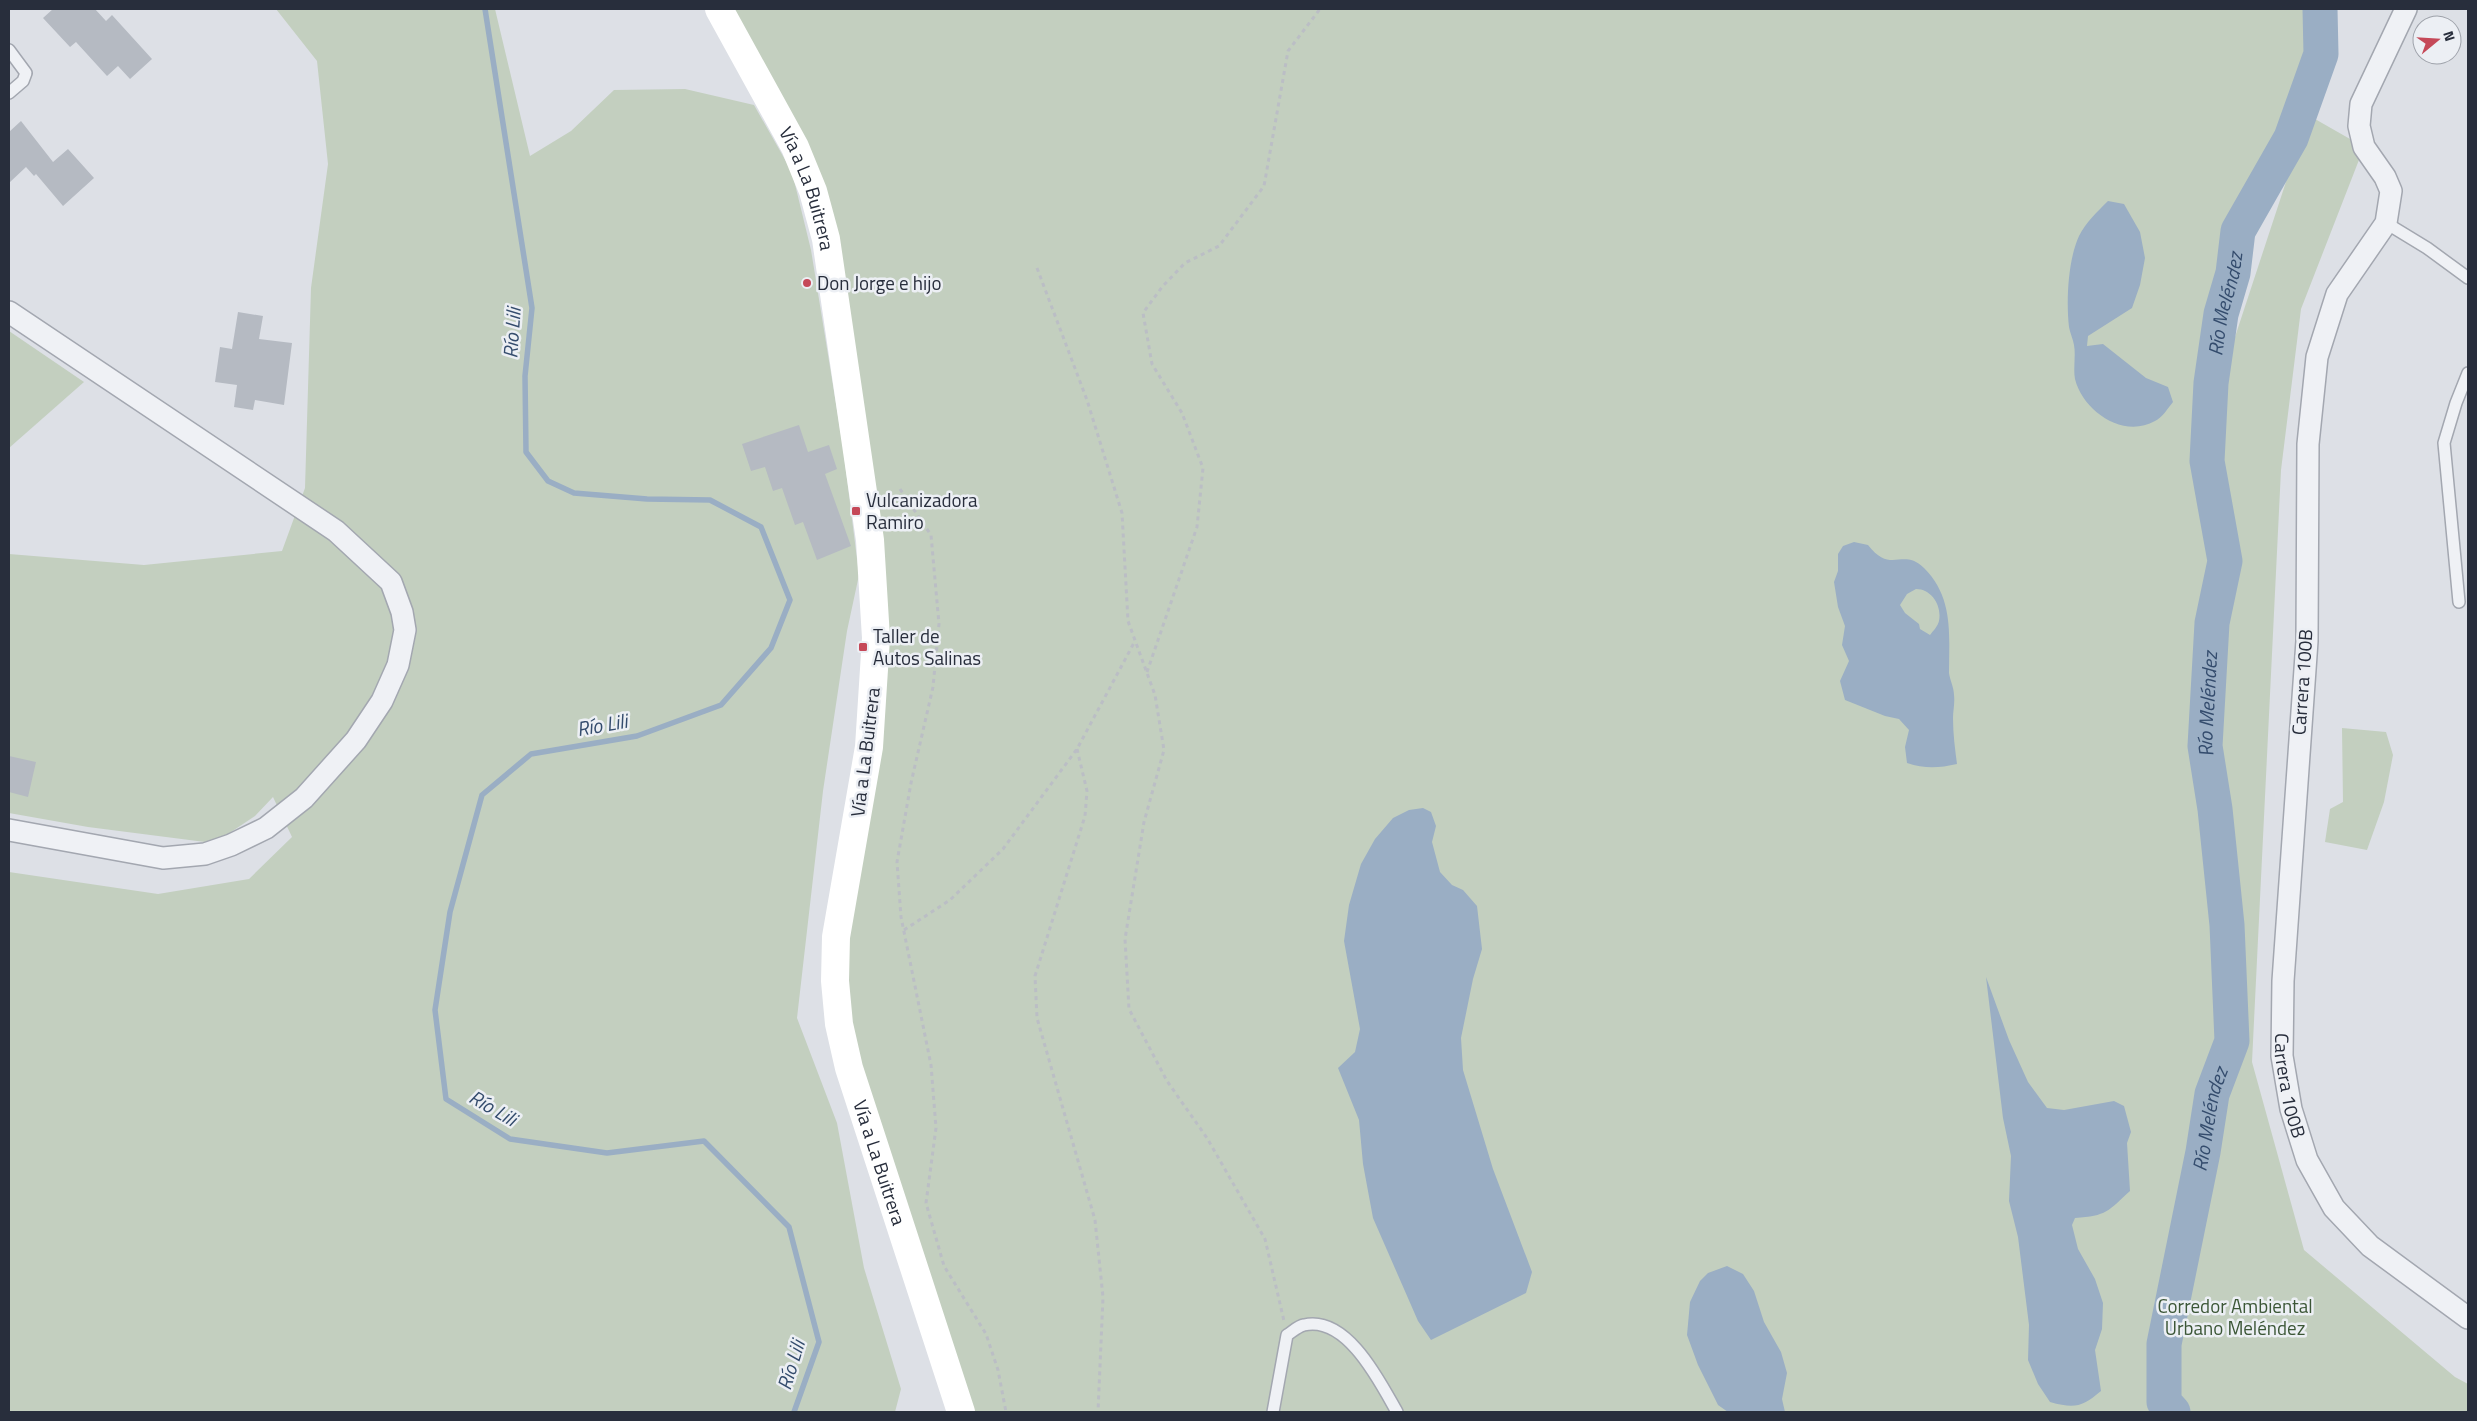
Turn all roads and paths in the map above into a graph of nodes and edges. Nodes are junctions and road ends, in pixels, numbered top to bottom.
1 (719, 9) edge
2 (1320, 9) edge
3 (2406, 9) edge
4 (9, 50) edge
5 (9, 93) edge
6 (2386, 223) junction
7 (1037, 268) dead end
8 (2468, 278) edge
9 (9, 312) edge
10 (2468, 373) edge
11 (900, 489) dead end
12 (2459, 602) dead end
13 (1135, 641) junction
14 (1147, 673) junction
15 (1077, 749) junction
16 (9, 830) edge
17 (904, 930) junction
18 (2468, 1318) edge
19 (1287, 1335) junction
20 (961, 1412) edge
21 (1006, 1412) edge
22 (1098, 1412) edge
23 (1273, 1412) edge
24 (1397, 1412) edge

1 - 20 street, Vía a La Buitrera
2 - 14 path
3 - 6 street, Carrera 100B
4 - 5 lane
6 - 8 lane
6 - 18 street, Carrera 100B
7 - 13 path
9 - 16 street
10 - 12 lane
11 - 17 path
13 - 14 path
13 - 15 path
14 - 19 path
15 - 17 path
15 - 22 path
17 - 21 path
19 - 23 lane
19 - 24 lane

